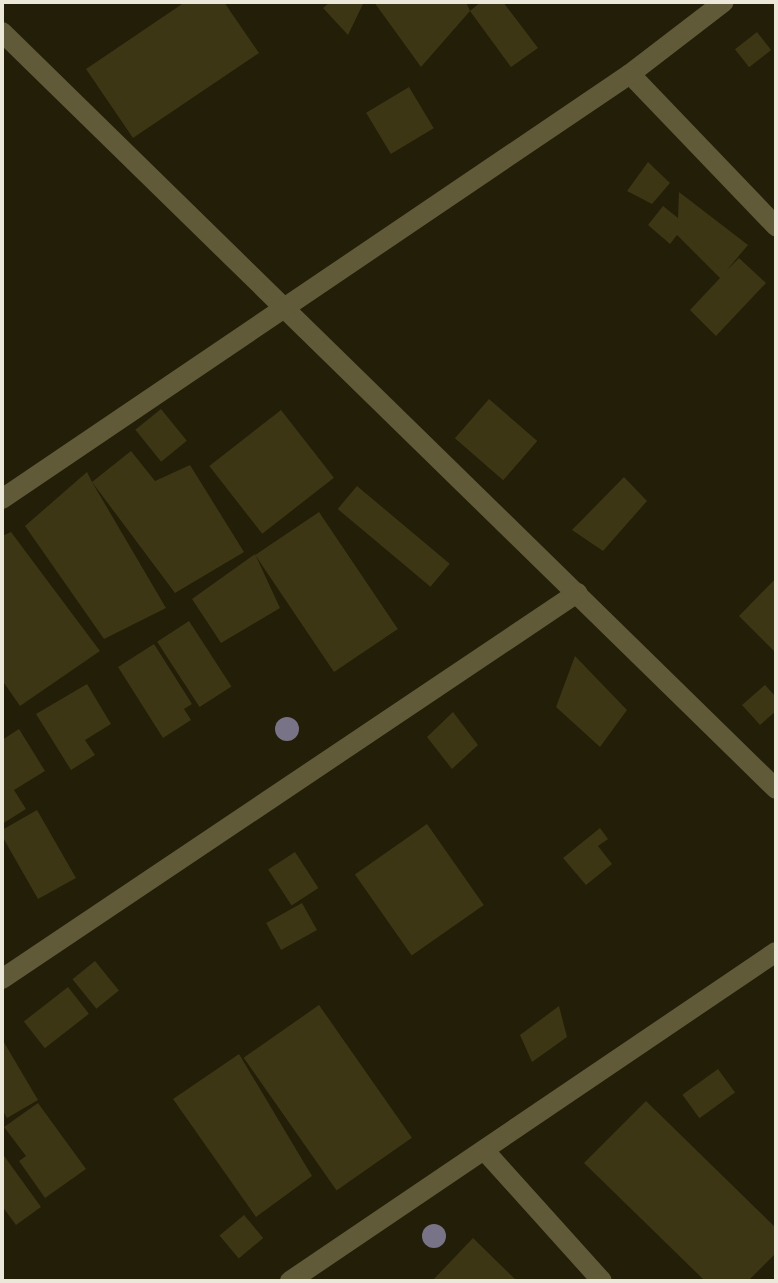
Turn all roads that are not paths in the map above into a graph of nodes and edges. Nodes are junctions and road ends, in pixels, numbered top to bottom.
1 (724, 2) edge
2 (2, 32) edge
3 (630, 74) junction
4 (776, 226) edge
5 (286, 307) junction
6 (2, 499) edge
7 (577, 593) junction
8 (776, 789) edge
9 (776, 952) edge
10 (2, 979) edge
11 (484, 1150) junction
12 (290, 1281) edge
13 (602, 1281) edge

1 - 3 street
2 - 5 street
3 - 4 street
3 - 5 street
5 - 6 street
5 - 7 street
7 - 8 street
7 - 10 street
9 - 11 street
11 - 12 street
11 - 13 street

